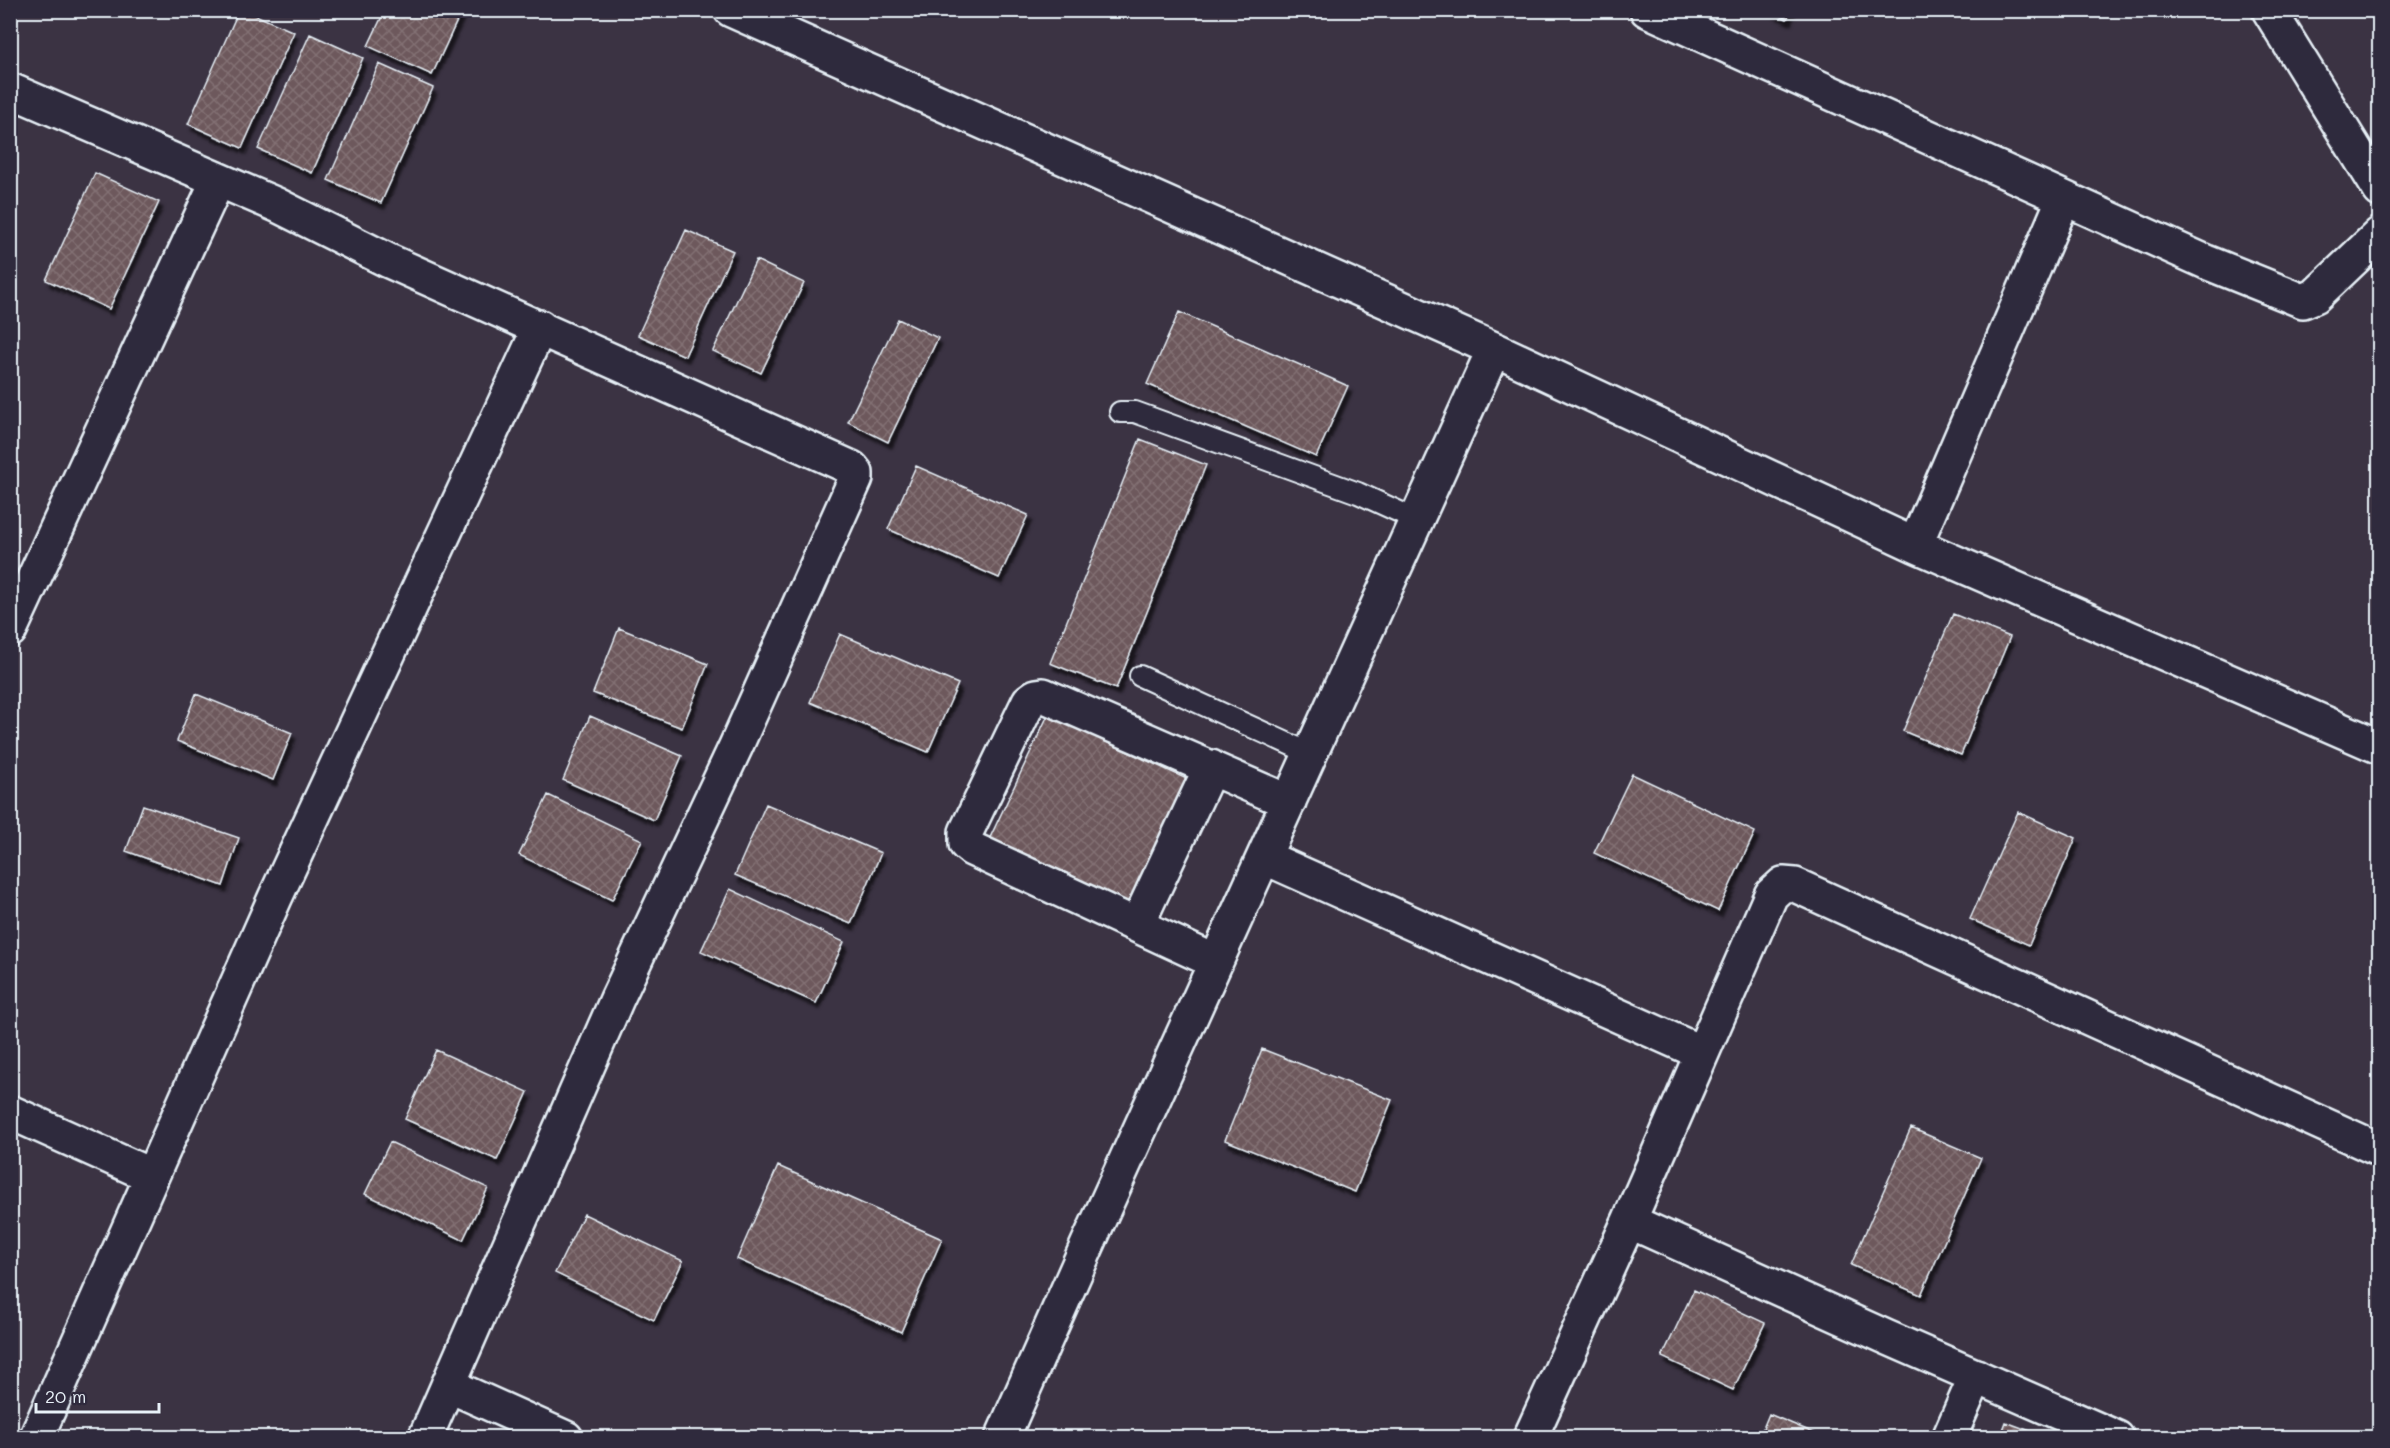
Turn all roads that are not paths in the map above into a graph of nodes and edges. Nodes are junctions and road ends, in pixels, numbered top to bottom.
1 (731, 10) edge
2 (1647, 10) edge
3 (2269, 10) edge
4 (10, 90) edge
5 (218, 180) junction
6 (2379, 190) edge
7 (2064, 198) junction
8 (2379, 234) edge
9 (540, 327) junction
10 (1494, 349) junction
11 (1120, 412) dead end
12 (1418, 520) junction
13 (1915, 545) junction
14 (10, 630) edge
15 (1140, 675) dead end
16 (2379, 747) edge
17 (1311, 754) junction
18 (1211, 767) junction
19 (1289, 802) junction
20 (1264, 857) junction
21 (1137, 925) junction
22 (1216, 962) junction
23 (1702, 1053) junction
24 (10, 1112) edge
25 (2379, 1150) edge
26 (152, 1176) junction
27 (1629, 1221) junction
28 (1976, 1376) junction
29 (448, 1385) junction
30 (36, 1437) edge
31 (425, 1437) edge
32 (566, 1437) edge
33 (1002, 1437) edge
34 (1530, 1437) edge
35 (1949, 1437) edge
36 (2117, 1437) edge

1 - 10 street
2 - 7 street
3 - 6 street
4 - 5 street
5 - 9 street
5 - 14 street
7 - 8 street
7 - 13 street
9 - 26 street
9 - 29 street
10 - 12 street
10 - 13 street
11 - 12 lane
12 - 17 street
13 - 16 street
15 - 17 lane
17 - 19 street
18 - 19 street
18 - 21 street
18 - 21 street
19 - 20 street
20 - 22 street
20 - 23 street
21 - 22 street
22 - 33 street
23 - 25 street
23 - 27 street
24 - 26 street
26 - 30 street
27 - 28 street
27 - 34 street
28 - 35 street
28 - 36 street
29 - 31 street
29 - 32 street

